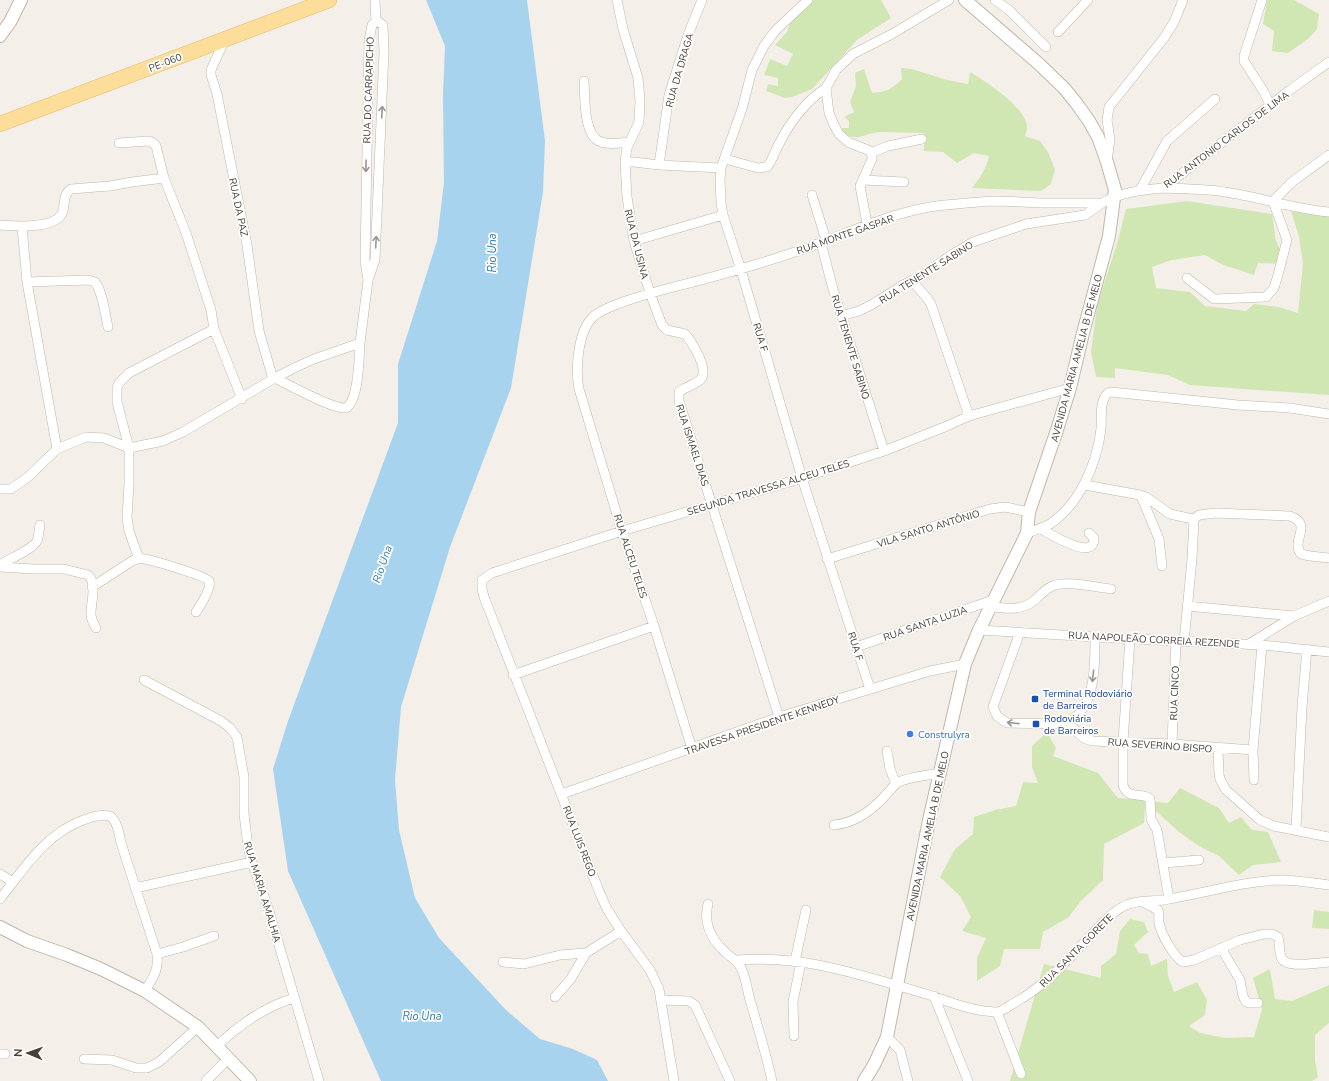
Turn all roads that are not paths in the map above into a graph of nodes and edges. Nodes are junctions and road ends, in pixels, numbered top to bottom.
1 (21, 0) edge
2 (329, 0) edge
3 (375, 0) edge
4 (617, 0) edge
5 (702, 0) edge
6 (808, 0) edge
7 (949, 0) edge
8 (965, 0) edge
9 (995, 0) edge
10 (1088, 0) edge
11 (1183, 0) edge
12 (1262, 0) edge
13 (376, 22) junction
14 (1058, 32) dead end
15 (0, 36) edge
16 (225, 38) junction
17 (1046, 47) dead end
18 (1329, 62) edge
19 (584, 81) dead end
20 (828, 84) junction
21 (1215, 99) dead end
22 (1270, 105) junction
23 (0, 124) edge
24 (922, 139) dead end
25 (629, 142) junction
26 (119, 143) dead end
27 (871, 152) junction
28 (1329, 155) edge
29 (725, 159) junction
30 (625, 161) junction
31 (1107, 162) junction
32 (659, 165) junction
33 (721, 168) junction
34 (164, 178) junction
35 (863, 180) junction
36 (904, 182) dead end
37 (1163, 188) junction
38 (1140, 190) junction
39 (812, 195) dead end
40 (1114, 196) junction
41 (1273, 201) junction
42 (1102, 203) junction
43 (1329, 212) edge
44 (723, 215) junction
45 (867, 224) junction
46 (0, 225) edge
47 (22, 227) junction
48 (634, 241) junction
49 (824, 242) junction
50 (741, 270) junction
51 (1186, 278) dead end
52 (368, 280) junction
53 (912, 281) junction
54 (26, 282) junction
55 (650, 293) junction
56 (841, 316) junction
57 (108, 327) dead end
58 (214, 329) junction
59 (360, 343) junction
60 (274, 379) junction
61 (1070, 388) junction
62 (242, 399) junction
63 (1329, 414) edge
64 (969, 416) junction
65 (57, 448) junction
66 (129, 448) junction
67 (884, 451) junction
68 (802, 478) junction
69 (1085, 485) junction
70 (0, 489) edge
71 (1141, 496) junction
72 (712, 505) junction
73 (1029, 512) junction
74 (1194, 519) junction
75 (40, 525) dead end
76 (1040, 529) junction
77 (622, 531) junction
78 (1027, 533) junction
79 (1089, 533) dead end
80 (1329, 558) edge
81 (139, 559) junction
82 (827, 559) junction
83 (0, 566) edge
84 (1162, 566) dead end
85 (92, 587) junction
86 (1111, 590) dead end
87 (484, 597) joint
88 (1329, 600) edge
89 (992, 603) junction
90 (1187, 606) junction
91 (196, 612) dead end
92 (1294, 616) junction
93 (654, 626) junction
94 (96, 628) dead end
95 (979, 630) junction
96 (1020, 632) junction
97 (1095, 637) junction
98 (1130, 639) junction
99 (1180, 642) junction
100 (1249, 644) junction
101 (1262, 645) junction
102 (856, 647) junction
103 (1307, 649) junction
104 (1329, 652) edge
105 (965, 664) junction
106 (514, 675) junction
107 (144, 680) dead end
108 (870, 689) junction
109 (780, 717) junction
110 (1066, 724) junction
111 (1123, 741) junction
112 (1172, 744) junction
113 (692, 749) junction
114 (1218, 749) junction
115 (1254, 750) junction
116 (887, 751) dead end
117 (940, 773) junction
118 (1254, 780) dead end
119 (896, 784) junction
120 (562, 794) junction
121 (834, 825) dead end
122 (1296, 829) junction
123 (1329, 837) edge
124 (1198, 860) dead end
125 (252, 862) junction
126 (1163, 863) junction
127 (0, 874) edge
128 (13, 882) junction
129 (1329, 885) edge
130 (135, 888) junction
131 (0, 899) edge
132 (1169, 899) junction
133 (1140, 901) junction
134 (708, 904) dead end
135 (806, 910) dead end
136 (0, 927) edge
137 (621, 931) junction
138 (214, 936) dead end
139 (1221, 948) junction
140 (586, 953) junction
141 (157, 954) junction
142 (737, 960) junction
143 (798, 961) junction
144 (503, 962) dead end
145 (1329, 962) edge
146 (898, 986) junction
147 (145, 991) junction
148 (934, 996) junction
149 (555, 997) dead end
150 (294, 998) junction
151 (661, 1000) junction
152 (1258, 1003) dead end
153 (997, 1012) junction
154 (198, 1027) junction
155 (794, 1036) dead end
156 (887, 1037) junction
157 (217, 1046) junction
158 (228, 1058) junction
159 (84, 1059) dead end
160 (1022, 1074) dead end
161 (206, 1081) edge
162 (250, 1081) edge
163 (319, 1081) edge
164 (674, 1081) edge
165 (730, 1081) edge
166 (772, 1081) edge
167 (864, 1081) edge
168 (908, 1081) edge
169 (968, 1081) edge

1 - 15 street
2 - 16 main road, PE-060 / PE-060
3 - 13 street
4 - 25 street, RUA DA USINA
5 - 32 street, RUA DA DRAGA
6 - 29 street, RUA F
7 - 20 street
8 - 31 street, AVENIDA MARIA AMELIA B DE MELO
9 - 17 street
10 - 14 street
11 - 31 street
12 - 22 street
13 -> 52 street, RUA DO CARRAPICHO
52 -> 13 street, RUA DO CARRAPICHO
16 - 23 main road, PE-060 / PE-060
16 - 60 street, RUA DA PAZ
18 - 22 street, RUA ANTONIO CARLOS DE LIMA
19 - 25 street
20 - 27 street
20 - 29 street
21 - 38 street
22 - 37 street, RUA ANTONIO CARLOS DE LIMA
24 - 27 street
25 - 30 street, RUA DA USINA
26 - 34 street
27 - 35 street
28 - 41 street
29 - 33 street, RUA F
30 - 32 street
30 - 48 street, RUA DA USINA
31 - 40 street, AVENIDA MARIA AMELIA B DE MELO
32 - 33 street
33 - 44 street, RUA F
34 - 47 street
34 - 58 street
35 - 36 street
35 - 45 street
37 - 38 street, RUA ANTONIO CARLOS DE LIMA
37 - 41 street
38 - 40 street, RUA ANTONIO CARLOS DE LIMA
39 - 49 street, RUA TENENTE SABINO
40 - 42 street
40 - 61 street, AVENIDA MARIA AMELIA B DE MELO
41 - 43 street
41 - 51 street
42 - 45 street, RUA MONTE GASPAR
42 - 53 street, RUA TENENTE SABINO
44 - 48 street
44 - 50 street, RUA F
45 - 49 street, RUA MONTE GASPAR
46 - 47 street
47 - 54 street
48 - 55 street, RUA DA USINA
49 - 50 street, RUA MONTE GASPAR
49 - 56 street, RUA TENENTE SABINO
50 - 55 street, RUA MONTE GASPAR
50 - 68 street, RUA F
52 - 59 street
53 - 56 street, RUA TENENTE SABINO
53 - 64 street
54 - 57 street
54 - 65 street
55 - 72 street, RUA ISMAEL DIAS
55 - 77 street, RUA ALCEU TELES
56 - 67 street, RUA TENENTE SABINO
58 - 62 street
58 - 66 street
59 - 60 street
59 - 60 street
60 - 62 street
61 - 64 street, SEGUNDA TRAVESSA ALCEU TELES
61 - 73 street, AVENIDA MARIA AMELIA B DE MELO
62 - 66 street
63 - 69 street
64 - 67 street, SEGUNDA TRAVESSA ALCEU TELES
65 - 66 street
65 - 70 street
66 - 81 street
67 - 68 street, SEGUNDA TRAVESSA ALCEU TELES
68 - 72 street, SEGUNDA TRAVESSA ALCEU TELES
68 - 82 street, RUA F
69 - 71 street
69 - 76 street
71 - 74 street
71 - 84 street
72 - 77 street, SEGUNDA TRAVESSA ALCEU TELES
72 - 109 street, RUA ISMAEL DIAS
73 - 78 street, AVENIDA MARIA AMELIA B DE MELO
73 - 82 street, VILA SANTO ANTÔNIO
74 - 80 street
74 - 90 street, RUA CINCO
75 - 83 street
76 - 78 street
76 - 79 street
77 - 87 street, SEGUNDA TRAVESSA ALCEU TELES
77 - 93 street, RUA ALCEU TELES
78 - 89 street, AVENIDA MARIA AMELIA B DE MELO
81 - 85 street
81 - 91 street
82 - 102 street, RUA F
83 - 85 street
85 - 94 street
86 - 89 street
87 - 106 street, RUA LUIS REGO
88 - 92 street
89 - 95 street, AVENIDA MARIA AMELIA B DE MELO
89 - 102 street, RUA SANTA LUZIA
90 - 92 street
90 - 99 street, RUA CINCO
92 - 100 street
93 - 106 street
93 - 113 street, RUA ALCEU TELES
95 - 96 street, RUA NAPOLEÃO CORREIA REZENDE
95 - 105 street, AVENIDA MARIA AMELIA B DE MELO
96 - 97 street, RUA NAPOLEÃO CORREIA REZENDE
110 -> 96 street
97 - 98 street, RUA NAPOLEÃO CORREIA REZENDE
97 -> 110 street
98 - 99 street, RUA NAPOLEÃO CORREIA REZENDE
98 - 111 street
99 - 100 street, RUA NAPOLEÃO CORREIA REZENDE
99 - 112 street, RUA CINCO
100 - 101 street, RUA NAPOLEÃO CORREIA REZENDE
101 - 103 street, RUA NAPOLEÃO CORREIA REZENDE
101 - 115 street
102 - 108 street, RUA F
103 - 104 street, RUA NAPOLEÃO CORREIA REZENDE
103 - 122 street
105 - 108 street, TRAVESSA PRESIDENTE KENNEDY
105 - 117 street, AVENIDA MARIA AMELIA B DE MELO
106 - 120 street, RUA LUIS REGO
107 - 125 street, RUA MARIA AMALHIA
108 - 109 street, TRAVESSA PRESIDENTE KENNEDY
109 - 113 street, TRAVESSA PRESIDENTE KENNEDY
110 - 111 street, RUA SEVERINO BISPO
111 - 112 street, RUA SEVERINO BISPO
111 - 126 street
112 - 114 street, RUA SEVERINO BISPO
113 - 120 street, TRAVESSA PRESIDENTE KENNEDY
114 - 115 street, RUA SEVERINO BISPO
114 - 122 street
115 - 118 street
116 - 119 street
117 - 119 street
117 - 146 street, AVENIDA MARIA AMELIA B DE MELO
119 - 121 street
120 - 137 street, RUA LUIS REGO
122 - 123 street
124 - 126 street
125 - 130 street
125 - 150 street, RUA MARIA AMALHIA
126 - 132 street
127 - 128 street
128 - 130 street
128 - 131 street
129 - 132 street, RUA SANTA GORETE
130 - 141 street
132 - 133 street, RUA SANTA GORETE
133 - 139 street
133 - 153 street, RUA SANTA GORETE
134 - 142 street
135 - 143 street
136 - 147 street
137 - 140 street
137 - 151 street, RUA LUIS REGO
138 - 141 street
139 - 145 street
139 - 152 street
140 - 144 street
140 - 149 street
141 - 147 street
142 - 143 street
142 - 166 street
143 - 146 street
143 - 155 street
146 - 148 street
146 - 156 street, AVENIDA MARIA AMELIA B DE MELO
147 - 154 street
148 - 153 street
148 - 169 street
150 - 157 street
150 - 163 street, RUA MARIA AMALHIA
151 - 164 street, RUA LUIS REGO
151 - 165 street
153 - 160 street
154 - 157 street
154 - 159 street
156 - 167 street, AVENIDA MARIA AMELIA B DE MELO
156 - 168 street
157 - 158 street
158 - 161 street
158 - 162 street

